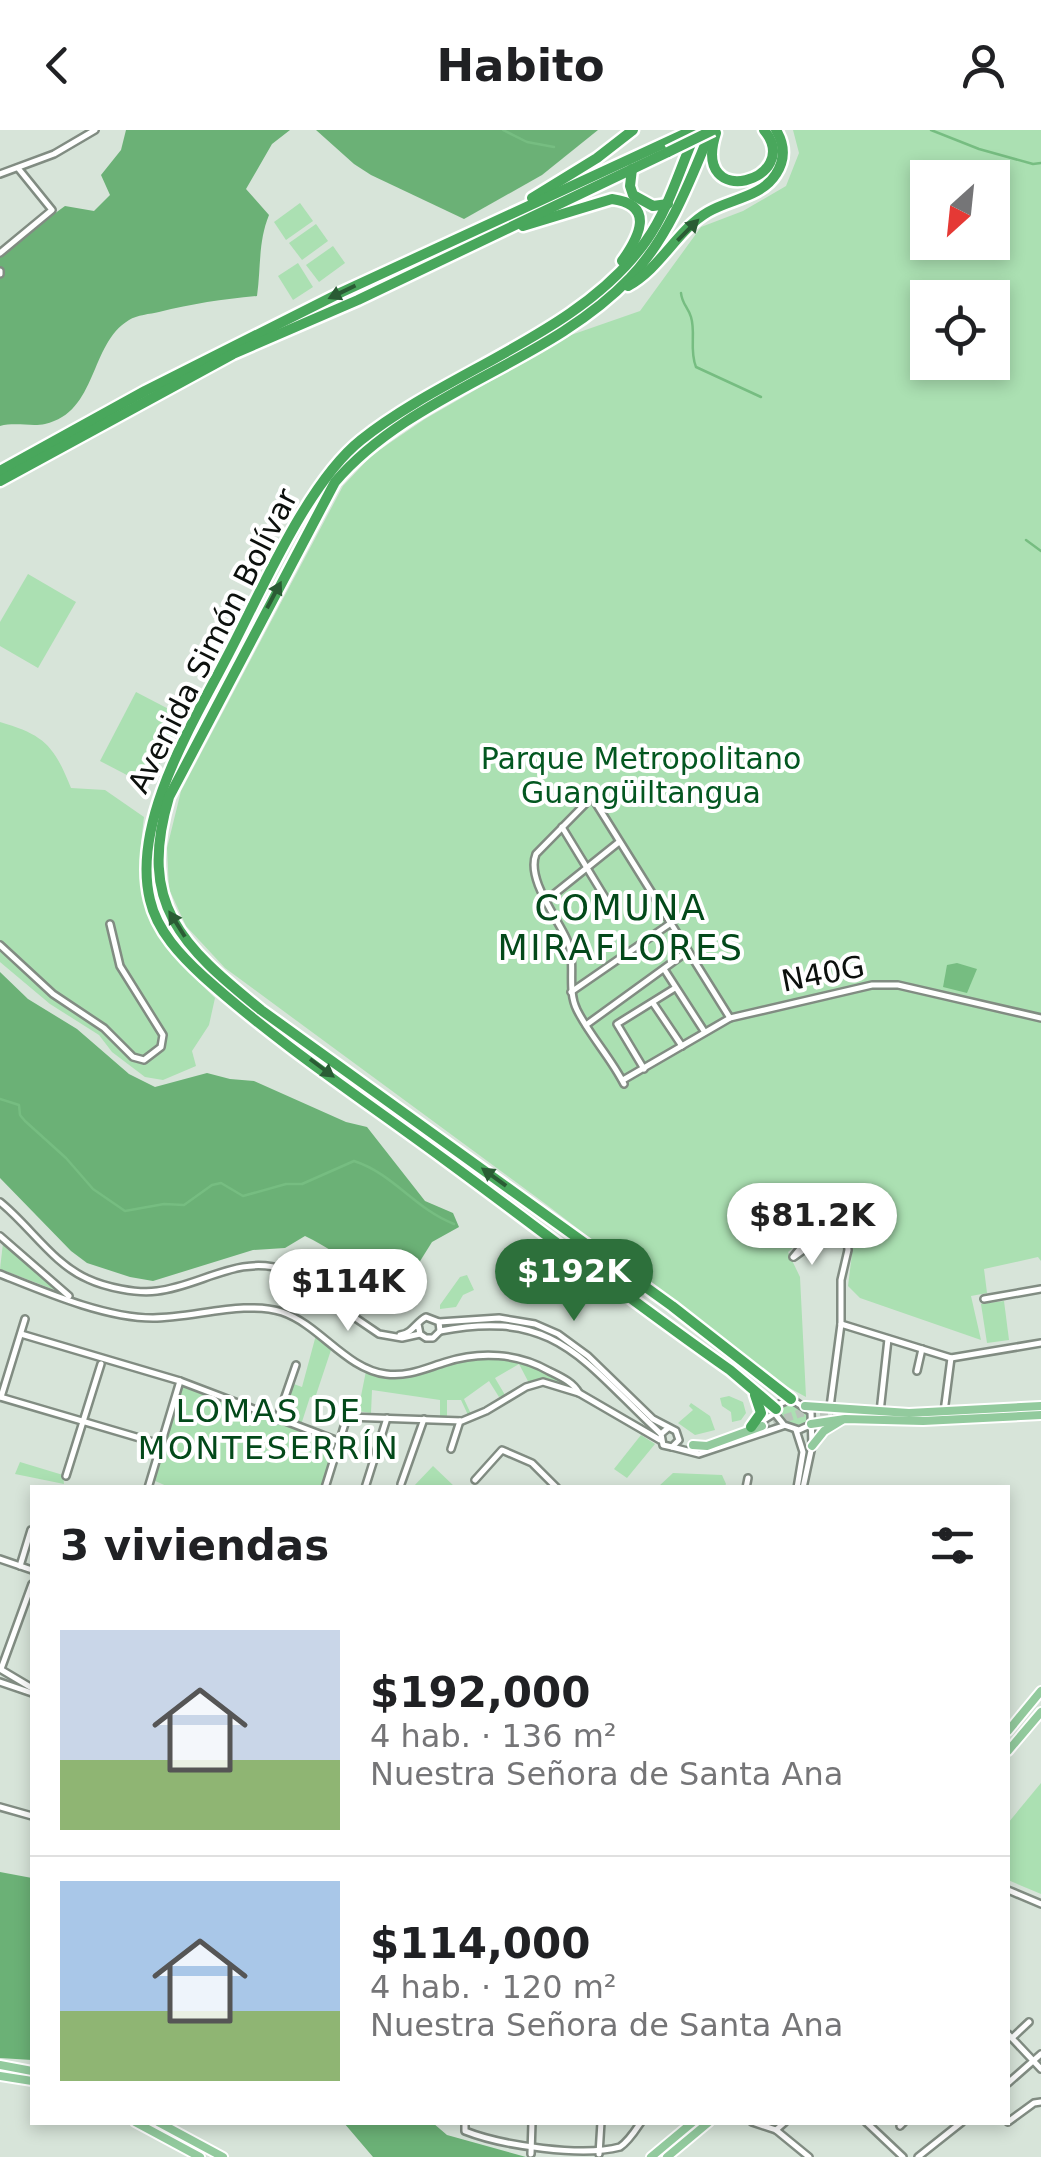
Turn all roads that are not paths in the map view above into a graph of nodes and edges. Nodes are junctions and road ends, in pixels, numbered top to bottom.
1 (94, 130) edge
2 (633, 130) edge
3 (695, 130) edge
4 (714, 130) edge
5 (764, 130) edge
6 (776, 130) edge
7 (667, 147) junction
8 (18, 168) junction
9 (632, 169) junction
10 (0, 174) edge
11 (668, 204) junction
12 (507, 216) junction
13 (489, 236) junction
14 (0, 253) edge
15 (609, 290) junction
16 (0, 471) edge
17 (0, 481) edge
18 (241, 630) junction
19 (253, 636) junction
20 (562, 827) junction
21 (619, 842) junction
22 (586, 867) junction
23 (548, 900) junction
24 (612, 909) dead end
25 (670, 923) junction
26 (110, 924) dead end
27 (118, 931) dead end
28 (113, 941) junction
29 (0, 945) edge
30 (688, 951) junction
31 (664, 969) junction
32 (675, 988) junction
33 (571, 992) junction
34 (653, 1002) junction
35 (730, 1018) junction
36 (1041, 1018) edge
37 (586, 1025) junction
38 (704, 1031) junction
39 (682, 1046) junction
40 (644, 1069) junction
41 (0, 1202) edge
42 (0, 1236) edge
43 (848, 1242) junction
44 (0, 1274) edge
45 (1041, 1289) edge
46 (646, 1290) junction
47 (1027, 1291) junction
48 (1041, 1297) edge
49 (984, 1299) dead end
50 (76, 1300) junction
51 (25, 1319) dead end
52 (439, 1322) junction
53 (418, 1324) junction
54 (841, 1324) junction
55 (440, 1331) junction
56 (21, 1334) junction
57 (420, 1334) junction
58 (387, 1336) junction
59 (888, 1339) junction
60 (1041, 1343) edge
61 (922, 1349) junction
62 (952, 1358) junction
63 (101, 1364) dead end
64 (296, 1364) dead end
65 (917, 1371) dead end
66 (180, 1382) junction
67 (750, 1386) junction
68 (770, 1389) dead end
69 (579, 1393) junction
70 (0, 1398) edge
71 (791, 1399) junction
72 (805, 1406) junction
73 (1041, 1406) edge
74 (830, 1408) junction
75 (776, 1411) junction
76 (875, 1412) junction
77 (944, 1412) junction
78 (844, 1415) junction
79 (1041, 1415) edge
80 (387, 1418) junction
81 (424, 1419) junction
82 (277, 1420) junction
83 (82, 1421) junction
84 (460, 1421) junction
85 (784, 1425) junction
86 (811, 1425) junction
87 (756, 1427) junction
88 (668, 1428) junction
89 (796, 1430) junction
90 (661, 1437) junction
91 (679, 1437) junction
92 (338, 1441) junction
93 (160, 1444) junction
94 (693, 1444) joint
95 (812, 1446) junction
96 (672, 1447) junction
97 (452, 1449) dead end
98 (66, 1476) dead end
99 (748, 1478) dead end
100 (474, 1480) dead end
101 (401, 1484) dead end
102 (149, 1485) edge
103 (326, 1485) edge
104 (366, 1485) edge
105 (551, 1485) edge
106 (747, 1485) edge
107 (800, 1485) edge
108 (801, 1485) edge
109 (30, 1536) edge
110 (0, 1559) edge
111 (20, 1566) junction
112 (30, 1569) edge
113 (30, 1589) edge
114 (1, 1669) edge
115 (0, 1682) edge
116 (30, 1689) edge
117 (30, 1690) edge
118 (1041, 1691) edge
119 (1041, 1712) edge
120 (1010, 1728) edge
121 (1010, 1750) edge
122 (0, 1807) edge
123 (30, 1815) edge
124 (1010, 1891) edge
125 (1041, 1904) edge
126 (1028, 2022) dead end
127 (1010, 2036) edge
128 (1041, 2054) edge
129 (1034, 2060) junction
130 (0, 2065) edge
131 (1041, 2068) edge
132 (30, 2070) edge
133 (0, 2076) edge
134 (30, 2081) edge
135 (1010, 2081) edge
136 (1041, 2102) edge
137 (1010, 2120) edge
138 (140, 2125) edge
139 (164, 2125) edge
140 (465, 2125) edge
141 (532, 2125) edge
142 (600, 2125) edge
143 (638, 2125) edge
144 (689, 2125) edge
145 (704, 2125) edge
146 (761, 2125) edge
147 (782, 2125) edge
148 (869, 2125) edge
149 (958, 2125) edge
150 (1004, 2125) edge
151 (1000, 2129) dead end
152 (776, 2130) junction
153 (531, 2154) junction
154 (897, 2155) edge
155 (598, 2156) edge
156 (200, 2157) edge
157 (224, 2157) edge
158 (651, 2157) edge
159 (667, 2157) edge
160 (810, 2157) edge
161 (918, 2157) edge

1 - 8 street
2 - 12 highway
3 - 7 highway
3 - 11 highway, Avenida Simón Bolívar
4 - 5 highway
4 - 7 highway, bridge
4 - 15 highway, Avenida Simón Bolívar
15 -> 6 highway
7 - 9 highway
7 - 12 highway
8 - 10 street
8 - 14 street
9 - 11 highway
9 - 13 highway
11 - 15 highway, Avenida Simón Bolívar
12 -> 16 highway
13 - 15 highway
13 - 17 highway
15 - 18 highway, Avenida Simón Bolívar
19 -> 15 highway, Avenida Simón Bolívar
18 - 19 highway
18 -> 67 highway, Avenida Simón Bolívar
46 -> 19 highway, Avenida Simón Bolívar
20 - 21 street
20 - 22 street
20 - 23 street
21 - 22 street
21 - 25 street
22 - 23 street
22 - 24 street
23 - 33 street
25 - 30 street
25 - 33 street
26 - 28 street
27 - 28 street
28 - 29 street
30 - 31 street
30 - 35 street
31 - 32 street
31 - 37 street
32 - 34 street
32 - 38 street
33 - 37 street
34 - 39 street
34 - 40 street
35 - 36 street, N40G
35 - 38 street, N40G
37 - 40 street, N40G
38 - 39 street, N40G
39 - 40 street, N40G
41 - 58 street
42 - 50 street
43 - 43 street
43 - 54 street
44 - 50 street
45 - 47 street
46 - 68 highway
46 - 71 highway, Avenida Simón Bolívar
47 - 48 street
47 - 49 street
50 - 69 street
51 - 56 street
52 - 53 street
52 - 55 street
52 - 88 street
53 - 57 street
53 - 58 street
54 - 59 street
54 - 74 street
55 - 57 street
55 - 90 street
56 - 66 street
56 - 70 street
57 - 58 street
59 - 61 street
59 - 76 street
60 - 62 street
61 - 62 street
61 - 65 street
62 - 77 street
63 - 83 street
64 - 82 street
66 - 82 street
66 - 93 street
67 - 75 highway, Avenida Simón Bolívar
67 - 87 highway
69 - 84 street
69 - 90 street
70 - 83 street
71 - 72 street
71 - 75 street
72 - 74 main road
72 - 86 street
73 - 77 main road
74 - 76 main road
75 - 85 street
75 - 87 street
76 - 77 main road
76 - 78 main road
78 - 79 main road
78 - 86 main road
78 - 95 main road
80 - 81 street
80 - 92 street
80 - 104 street
81 - 84 street
81 - 101 street
82 - 92 street
83 - 93 street
83 - 98 street
84 - 97 street
85 - 89 street
85 - 96 street
86 - 89 street
86 - 95 street
87 - 94 main road
88 - 90 street
88 - 91 street
89 - 107 street
90 - 96 street
91 - 94 street
91 - 96 street
92 - 103 street
93 - 102 street
95 - 108 street
99 - 106 street
100 - 105 street
109 - 111 street
110 - 111 street
111 - 112 street
113 - 114 street
114 - 116 street
115 - 117 street
118 - 120 main road
119 - 121 main road
122 - 123 street
124 - 125 street
126 - 127 street
127 - 129 street
128 - 129 street
129 - 131 street
129 - 135 street
130 - 132 main road
133 - 134 main road
136 - 137 street
138 - 156 main road
139 - 157 main road
140 - 153 street
141 - 153 street
142 - 155 street
143 - 155 street
144 - 158 main road
145 - 159 main road
146 - 152 street
147 - 152 street
148 - 154 street
149 - 161 street
150 - 151 street
152 - 160 street
153 - 155 street

